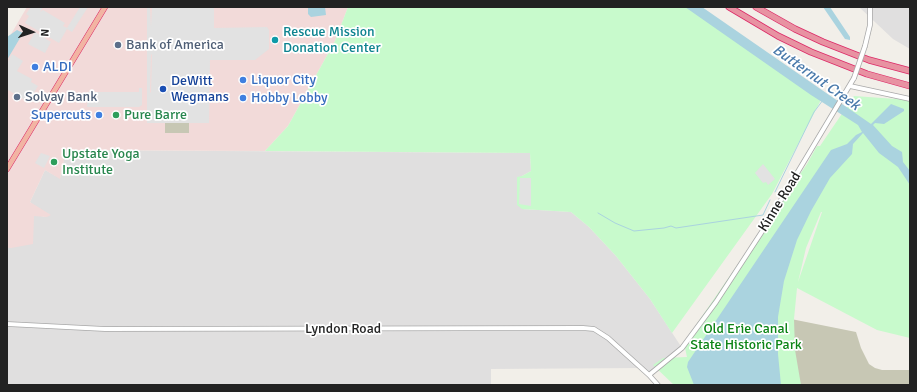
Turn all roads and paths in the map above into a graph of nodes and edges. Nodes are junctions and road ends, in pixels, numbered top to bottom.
1 (105, 7) edge
2 (729, 7) edge
3 (756, 7) edge
4 (870, 7) edge
5 (910, 71) edge
6 (850, 86) junction
7 (910, 86) edge
8 (910, 99) edge
9 (7, 169) edge
10 (7, 324) edge
11 (649, 375) junction
12 (658, 385) edge

1 - 9 highway
2 - 7 highway
3 - 5 highway
4 - 6 street, Kinne Road, bridge
6 - 8 street
6 - 11 street, Kinne Road
10 - 11 street, Lyndon Road
11 - 12 street, Lyndon Road

